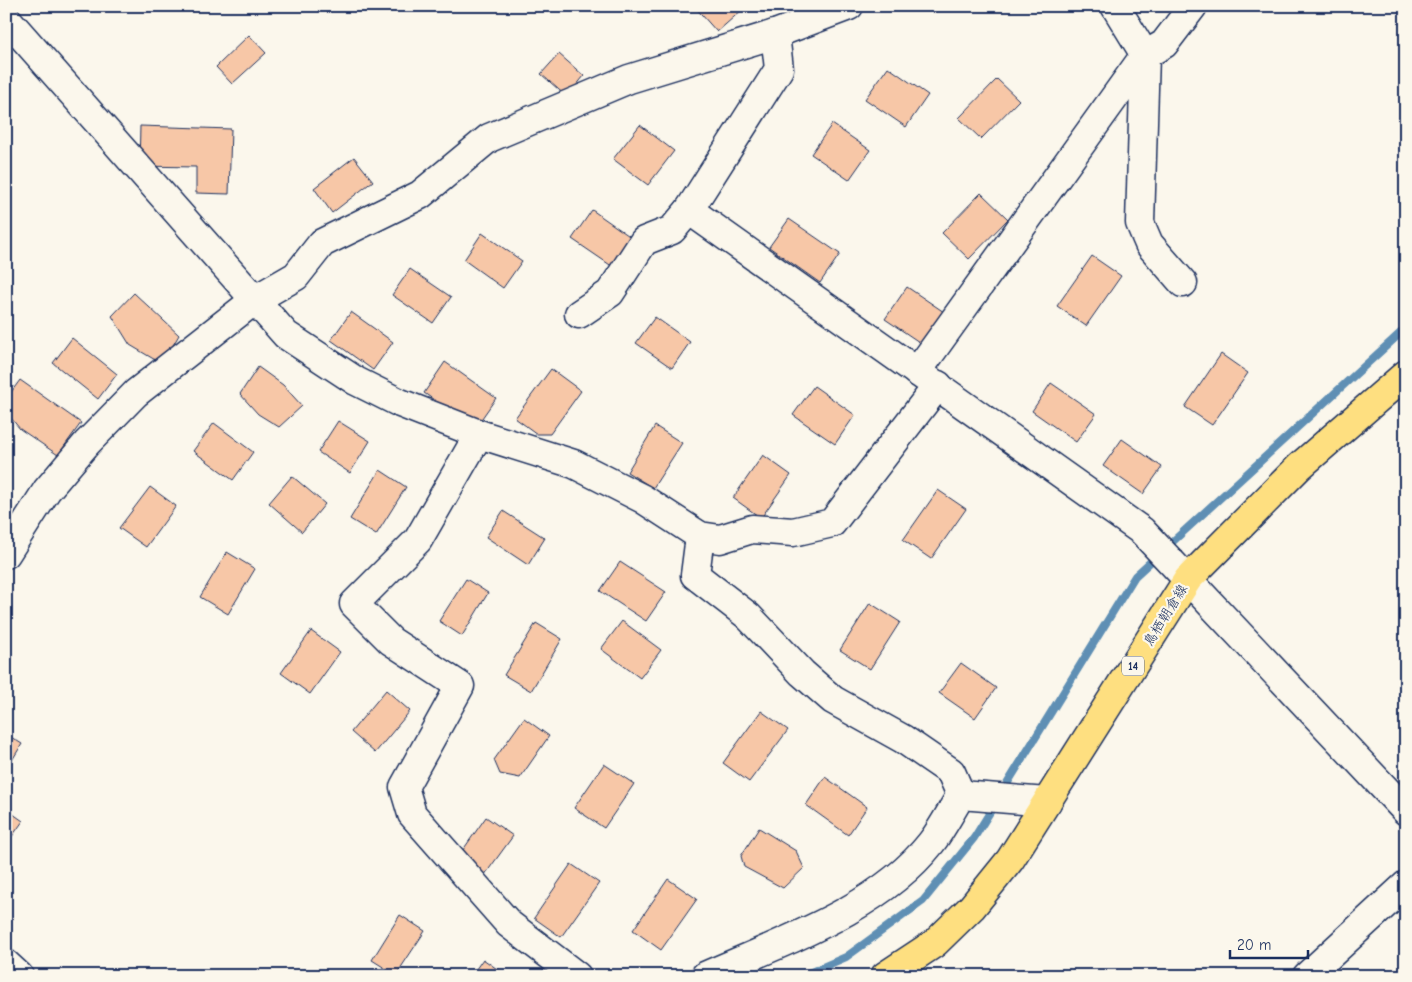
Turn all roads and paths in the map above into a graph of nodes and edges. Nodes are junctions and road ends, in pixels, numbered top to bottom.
1 (849, 6) edge
2 (1115, 6) edge
3 (1193, 6) edge
4 (6, 18) edge
5 (776, 34) junction
6 (1145, 55) junction
7 (689, 210) junction
8 (1183, 283) dead end
9 (256, 299) junction
10 (579, 314) dead end
11 (1404, 376) edge
12 (928, 378) junction
13 (479, 434) junction
14 (700, 536) junction
15 (6, 554) edge
16 (1180, 572) junction
17 (961, 795) junction
18 (1047, 802) junction
19 (1406, 811) edge
20 (1406, 885) edge
21 (6, 964) edge
22 (19, 976) edge
23 (577, 976) edge
24 (705, 976) edge
25 (885, 976) edge
26 (1307, 976) edge

1 - 5 street
2 - 6 street
3 - 6 street
4 - 9 street
5 - 7 street
5 - 9 street
6 - 8 street
6 - 12 street
7 - 10 street
7 - 12 street
9 - 13 street
9 - 15 street
11 - 16 main road, 鳥栖朝倉線 / 14
12 - 14 street
12 - 16 street
13 - 14 street
13 - 23 street
14 - 17 street
16 - 18 main road, 鳥栖朝倉線 / 14
16 - 19 street
17 - 18 street
17 - 24 street
18 - 25 main road, 鳥栖朝倉線 / 14
20 - 26 street
21 - 22 street

